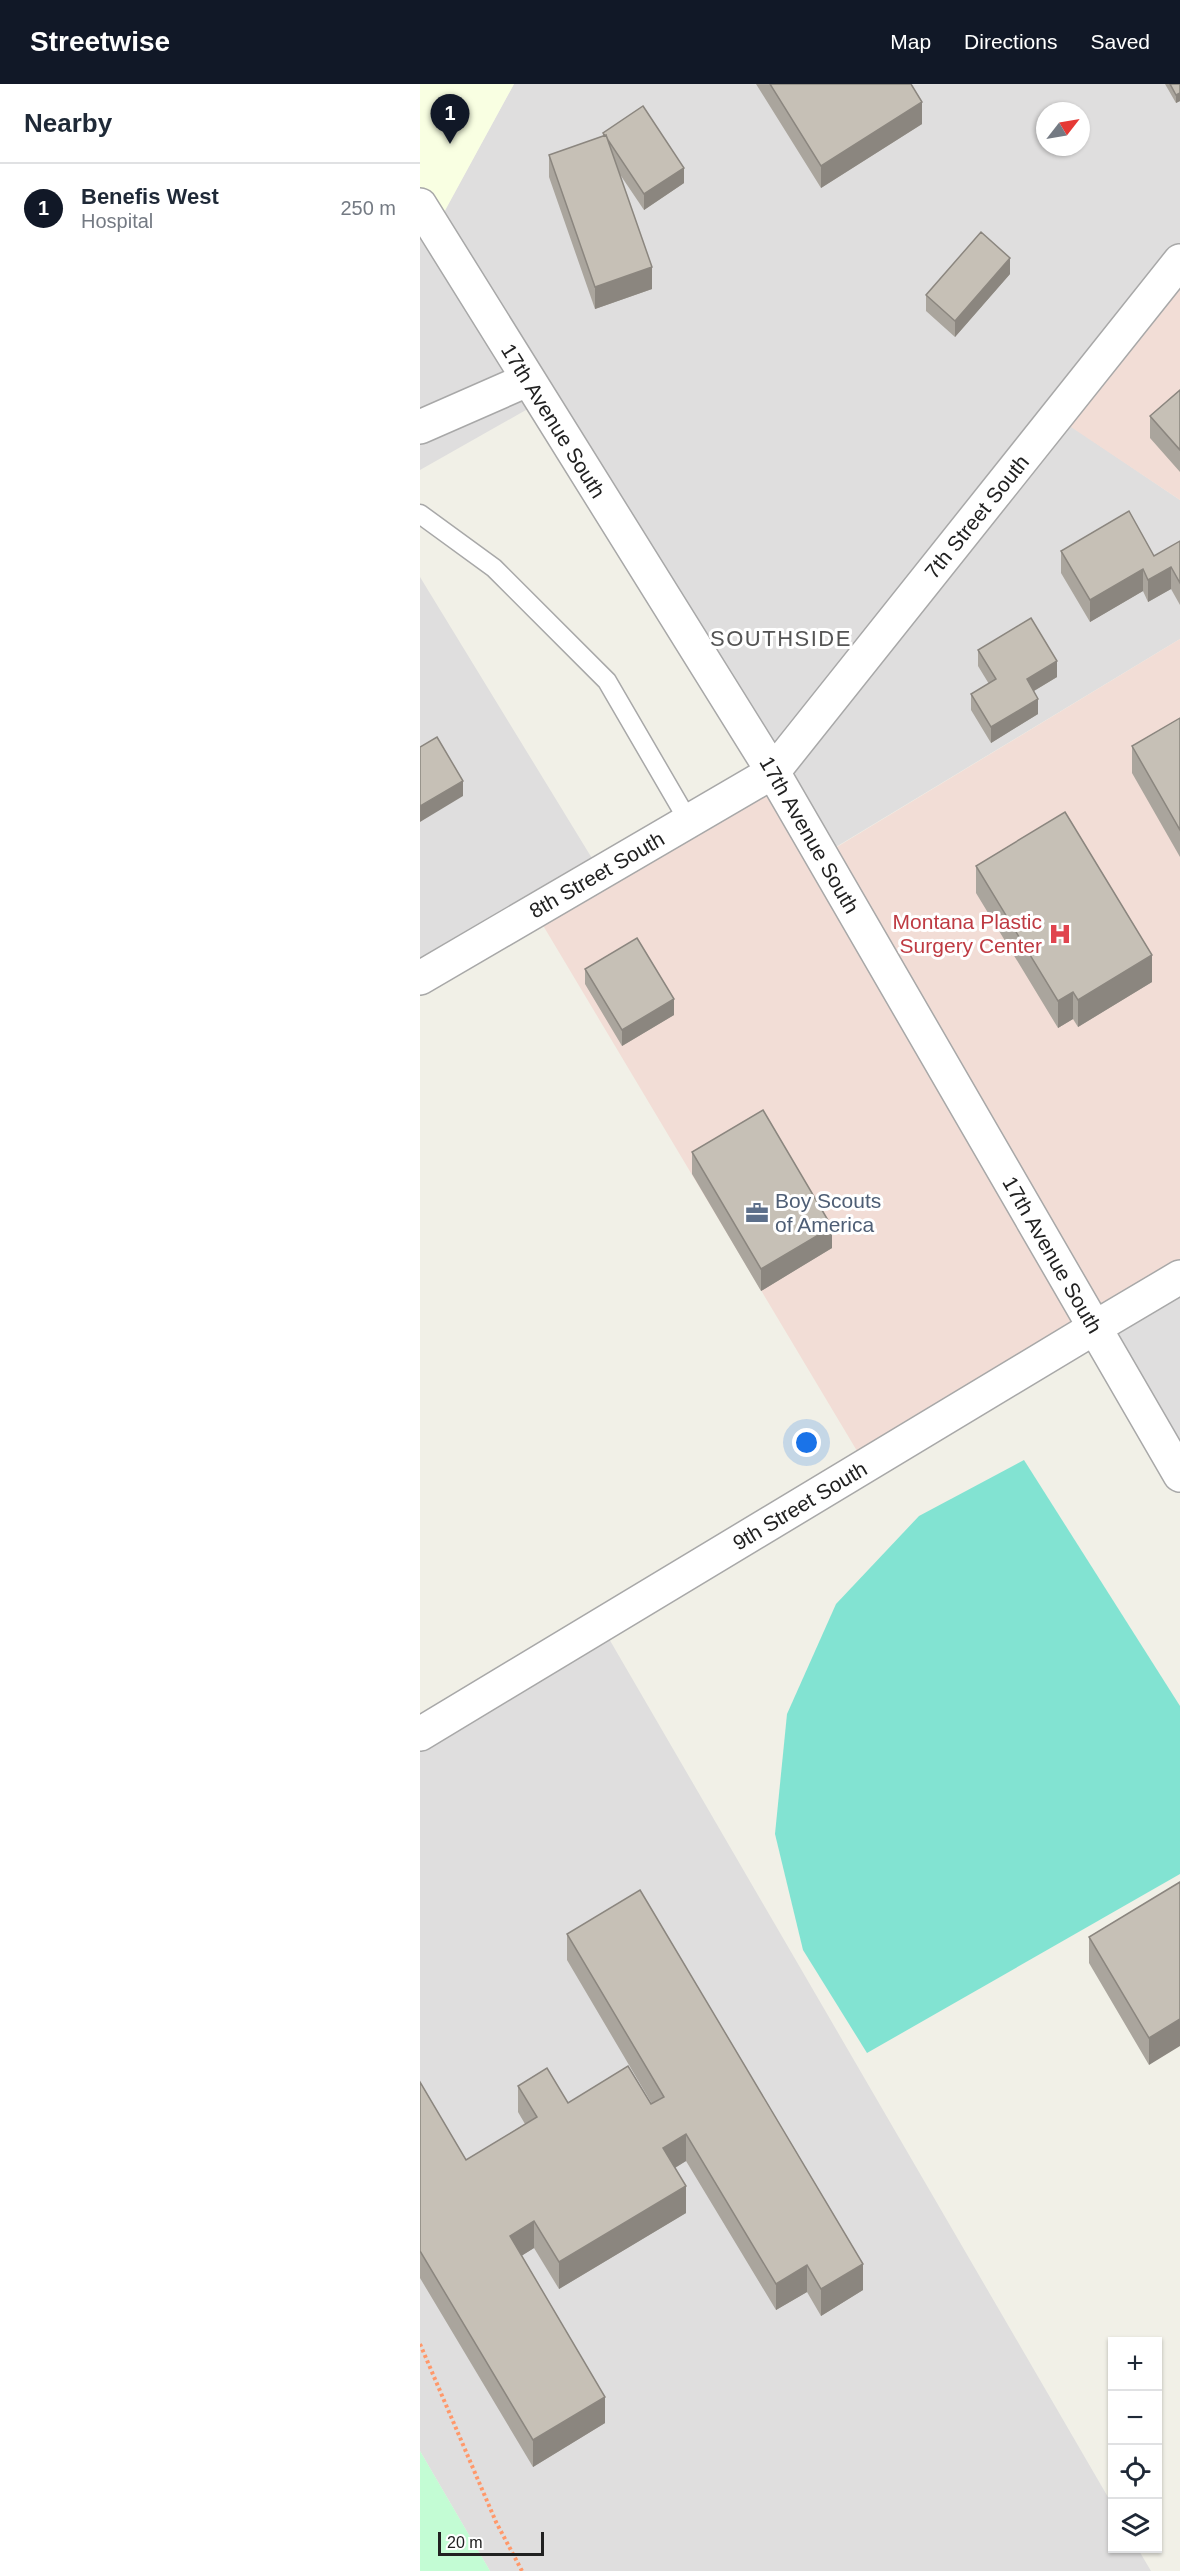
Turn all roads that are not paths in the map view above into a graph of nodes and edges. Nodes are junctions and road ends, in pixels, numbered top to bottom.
1 (420, 205) edge
2 (1180, 261) edge
3 (527, 380) junction
4 (420, 427) edge
5 (420, 514) edge
6 (773, 772) junction
7 (689, 822) junction
8 (420, 978) edge
9 (1180, 1277) edge
10 (1094, 1329) junction
11 (1180, 1475) edge
12 (420, 1734) edge

1 - 3 street, 17th Avenue South
2 - 6 street, 7th Street South
3 - 4 street
3 - 6 street, 17th Avenue South
5 - 7 lane
6 - 7 street, 8th Street South
6 - 10 street, 17th Avenue South
7 - 8 street, 8th Street South
9 - 10 street, 9th Street South
10 - 11 street, 17th Avenue South
10 - 12 street, 9th Street South

